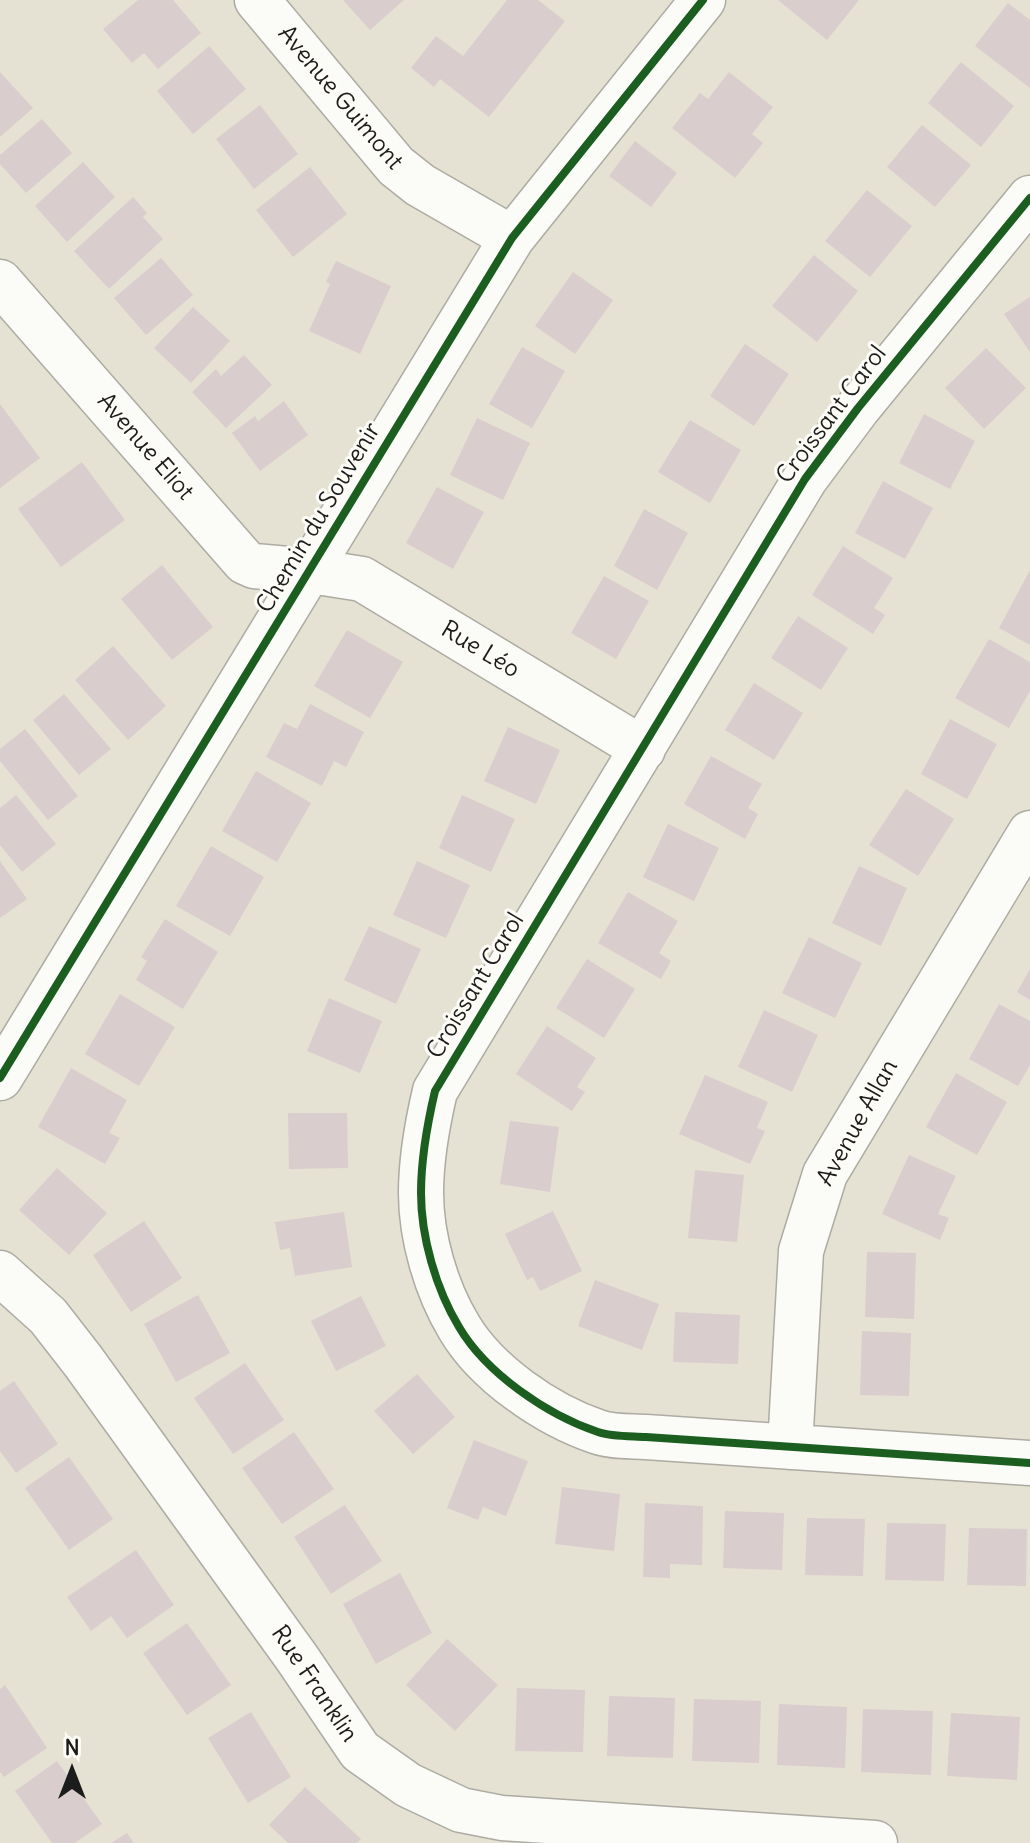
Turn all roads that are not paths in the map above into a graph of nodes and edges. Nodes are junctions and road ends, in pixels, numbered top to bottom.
1 (257, 0) edge
2 (703, 0) edge
3 (1030, 198) edge
4 (512, 238) junction
5 (0, 282) edge
6 (311, 571) junction
7 (643, 749) junction
8 (1030, 833) edge
9 (0, 1078) edge
10 (0, 1273) edge
11 (790, 1447) junction
12 (1030, 1463) edge
13 (875, 1843) edge

1 - 4 street, Avenue Guimont
2 - 4 street, Chemin du Souvenir
3 - 7 street, Croissant Carol
4 - 6 street, Chemin du Souvenir
5 - 6 street, Avenue Eliot
6 - 7 street, Rue Léo
6 - 9 street, Chemin du Souvenir
7 - 11 street, Croissant Carol
8 - 11 street, Avenue Allan
10 - 13 street, Rue Franklin
11 - 12 street, Croissant Carol

